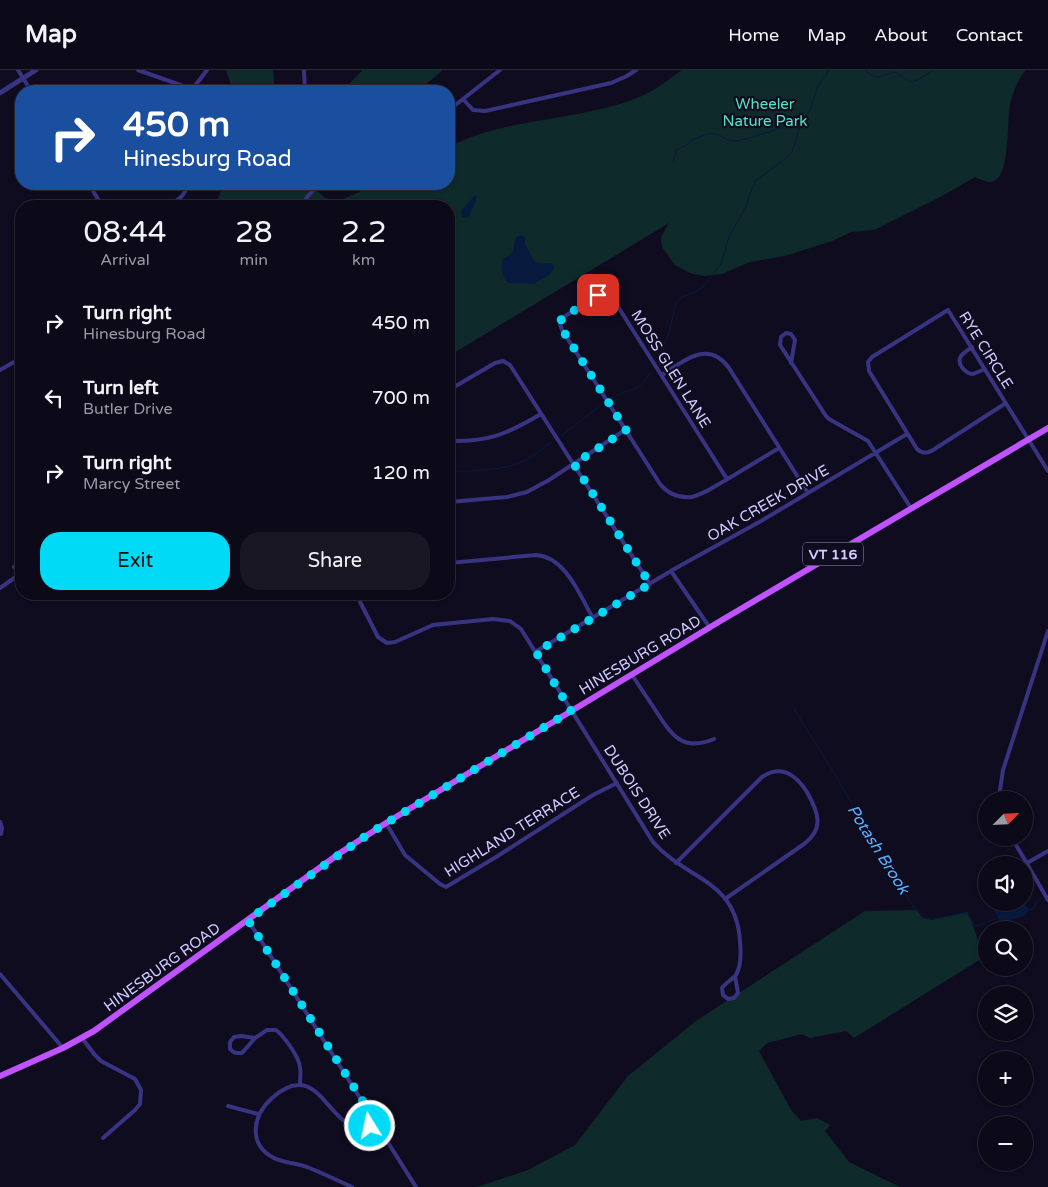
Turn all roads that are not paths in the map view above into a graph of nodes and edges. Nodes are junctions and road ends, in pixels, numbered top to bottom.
1 (18, 70) edge
2 (36, 70) edge
3 (138, 70) edge
4 (154, 70) edge
5 (207, 70) edge
6 (304, 70) edge
7 (500, 70) edge
8 (636, 70) edge
9 (157, 77) junction
10 (23, 78) junction
11 (27, 85) edge
12 (179, 85) edge
13 (196, 85) edge
14 (305, 85) edge
15 (0, 92) edge
16 (463, 99) junction
17 (455, 105) edge
18 (186, 190) edge
19 (177, 200) edge
20 (972, 347) junction
21 (15, 361) edge
22 (791, 363) junction
23 (985, 369) junction
24 (0, 370) edge
25 (662, 375) junction
26 (455, 386) edge
27 (1006, 404) junction
28 (541, 414) junction
29 (1048, 428) edge
30 (626, 430) junction
31 (908, 434) junction
32 (1028, 440) junction
33 (455, 441) edge
34 (779, 448) junction
35 (876, 452) junction
36 (574, 464) junction
37 (1048, 471) edge
38 (727, 479) junction
39 (808, 493) junction
40 (455, 501) edge
41 (911, 508) junction
42 (455, 562) edge
43 (671, 571) junction
44 (15, 578) edge
45 (650, 584) junction
46 (0, 588) edge
47 (360, 600) edge
48 (593, 618) junction
49 (710, 628) junction
50 (1048, 631) edge
51 (536, 652) junction
52 (632, 675) junction
53 (571, 711) junction
54 (714, 739) dead end
55 (617, 783) junction
56 (1000, 791) edge
57 (0, 822) edge
58 (386, 823) junction
59 (1, 834) edge
60 (1048, 851) edge
61 (1033, 860) edge
62 (676, 863) junction
63 (1033, 874) edge
64 (725, 899) junction
65 (1048, 900) edge
66 (248, 920) junction
67 (0, 974) edge
68 (735, 976) junction
69 (82, 1038) junction
70 (255, 1038) junction
71 (63, 1048) junction
72 (0, 1076) edge
73 (300, 1084) junction
74 (228, 1106) dead end
75 (258, 1114) junction
76 (376, 1122) junction
77 (103, 1138) dead end
78 (352, 1187) edge
79 (416, 1187) edge

1 - 10 street
2 - 10 street
3 - 9 street
4 - 9 street
5 - 13 street
6 - 14 street
7 - 16 street
8 - 16 street
9 - 12 street
10 - 11 street
10 - 15 street
16 - 17 street
18 - 19 street
20 - 23 street, RYE CIRCLE
20 - 23 street
20 - 31 street, RYE CIRCLE
21 - 24 street
22 - 22 street
22 - 35 street
23 - 27 street, RYE CIRCLE
25 - 30 street, MOSS GLEN LANE
25 - 34 street
25 - 38 street, MOSS GLEN LANE
26 - 28 street
27 - 31 street, RYE CIRCLE
27 - 32 street, RYE CIRCLE
28 - 33 street
28 - 36 street
29 - 32 main road, HINESBURG ROAD / VT 116
30 - 36 street
30 - 38 street, MOSS GLEN LANE
31 - 35 street, OAK CREEK DRIVE
32 - 37 street, RYE CIRCLE
32 - 41 main road, HINESBURG ROAD / VT 116
34 - 38 street, MOSS GLEN LANE
34 - 39 street
35 - 39 street, OAK CREEK DRIVE
35 - 41 street
36 - 40 street
36 - 45 street
39 - 43 street, OAK CREEK DRIVE
41 - 49 main road, HINESBURG ROAD / VT 116
42 - 48 street
43 - 45 street, OAK CREEK DRIVE
43 - 49 street
44 - 46 street
45 - 48 street, OAK CREEK DRIVE
47 - 51 street, DUBOIS DRIVE
48 - 51 street, OAK CREEK DRIVE
49 - 52 main road, HINESBURG ROAD / VT 116
50 - 56 street
51 - 53 street, DUBOIS DRIVE
52 - 53 main road, HINESBURG ROAD / VT 116
52 - 54 street
53 - 55 street, DUBOIS DRIVE
53 - 58 main road, HINESBURG ROAD / VT 116
55 - 58 street, HIGHLAND TERRACE
55 - 62 street, DUBOIS DRIVE
57 - 59 street
58 - 66 main road, HINESBURG ROAD / VT 116
60 - 61 street
62 - 64 street, DUBOIS DRIVE
62 - 64 street
63 - 65 street
64 - 68 street, DUBOIS DRIVE
66 - 69 main road, HINESBURG ROAD / VT 116
66 - 76 street
67 - 71 street
68 - 68 street, DUBOIS DRIVE
69 - 71 main road, HINESBURG ROAD / VT 116
69 - 77 street
70 - 70 street
70 - 73 street
71 - 72 main road, HINESBURG ROAD / VT 116
73 - 75 street
73 - 76 street
74 - 75 street
75 - 78 street
76 - 79 street

